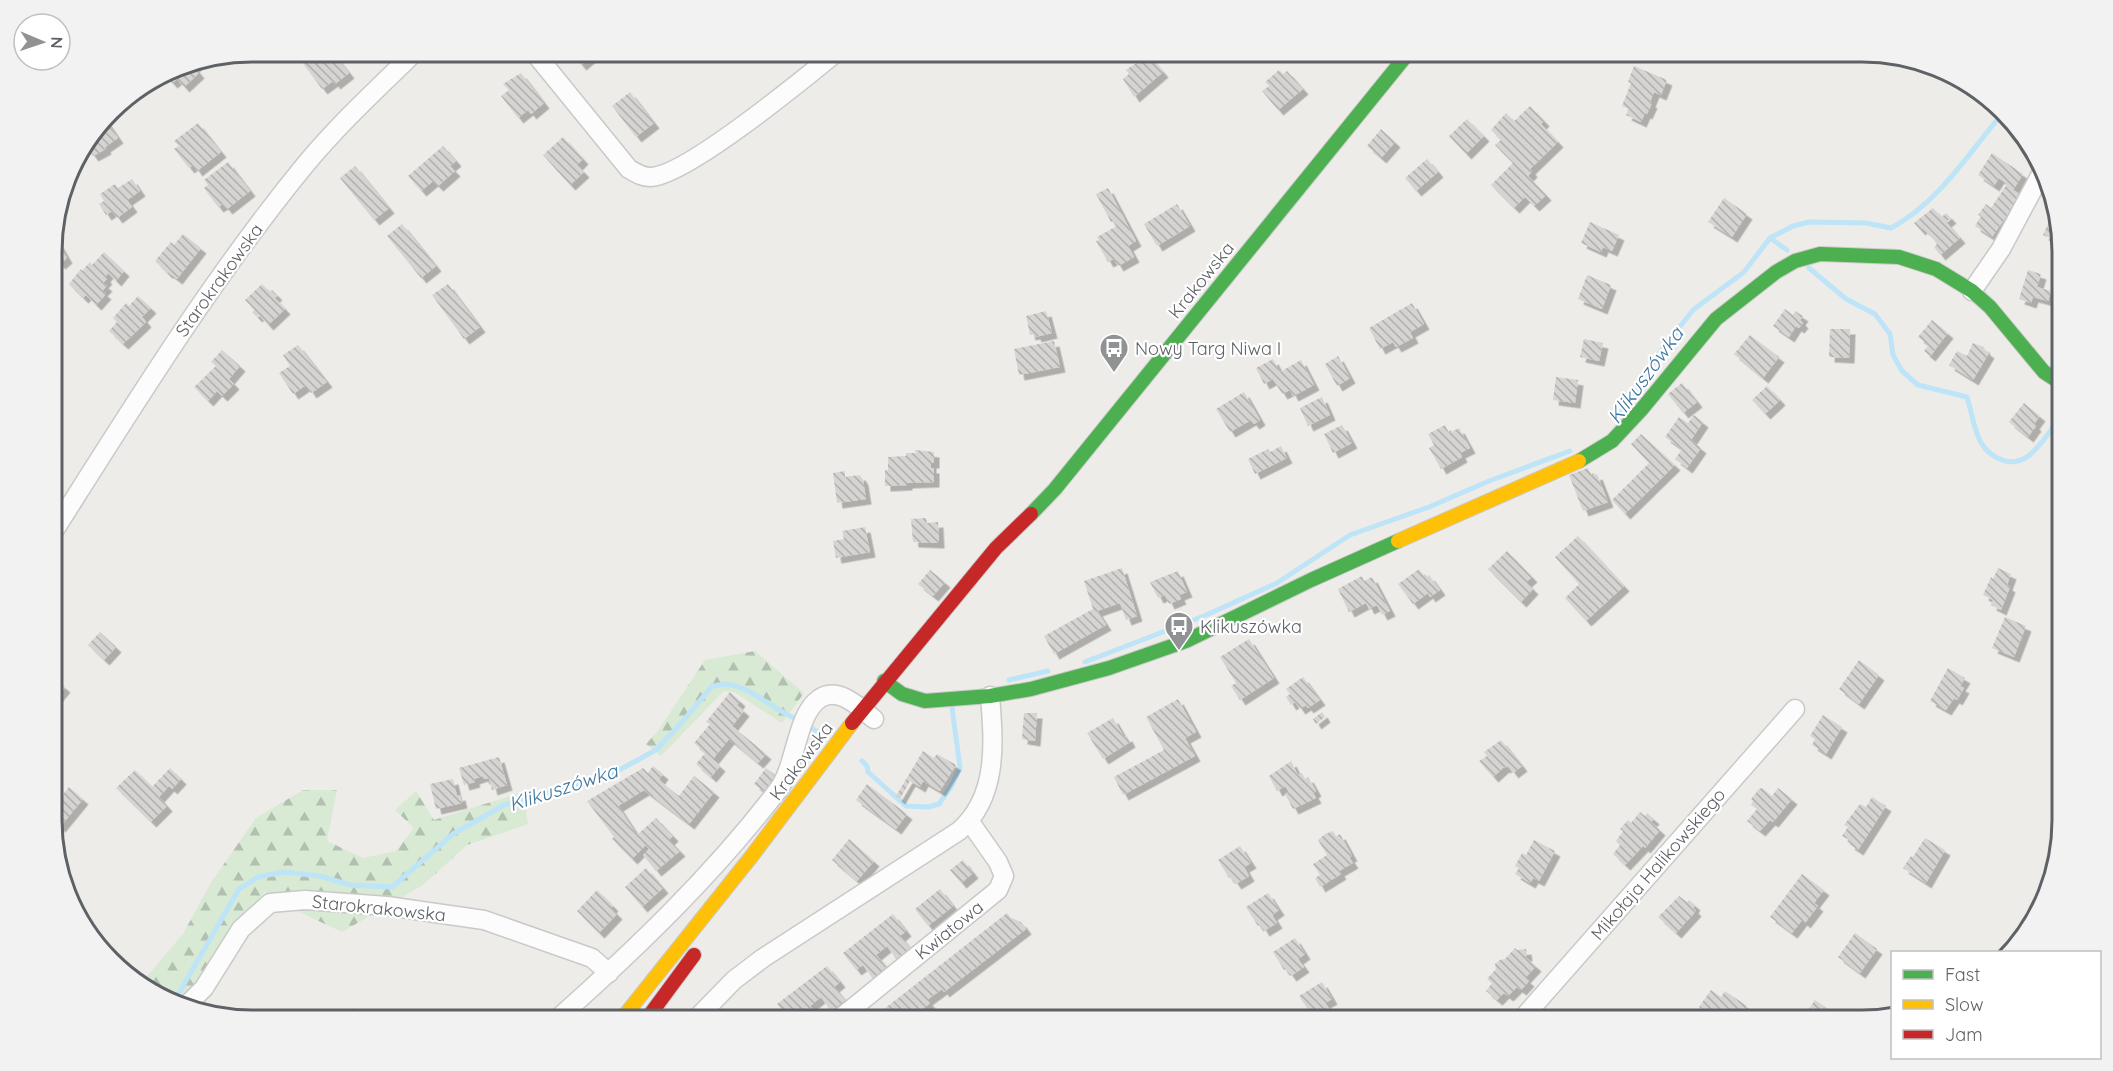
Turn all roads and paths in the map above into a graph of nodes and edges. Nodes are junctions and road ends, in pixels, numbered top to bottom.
1 (1402, 61) edge
2 (405, 62) edge
3 (543, 62) edge
4 (825, 62) edge
5 (2038, 181) edge
6 (1972, 291) junction
7 (2052, 377) edge
8 (62, 518) edge
9 (1017, 530) junction
10 (966, 608) dead end
11 (885, 681) junction
12 (990, 696) junction
13 (883, 705) junction
14 (1795, 709) dead end
15 (797, 818) dead end
16 (970, 822) junction
17 (743, 888) dead end
18 (702, 945) dead end
19 (609, 973) junction
20 (193, 1000) edge
21 (1531, 1009) edge
22 (567, 1010) edge
23 (629, 1010) edge
24 (654, 1010) edge
25 (705, 1010) edge
26 (851, 1010) edge

1 - 9 main road, Krakowska
2 - 8 street, Starokrakowska
3 - 4 street
5 - 6 street
6 - 7 main road
6 - 12 main road
9 - 10 main road, Krakowska
9 - 11 main road, Krakowska
11 - 13 main road, Krakowska
11 - 13 main road
12 - 13 main road
12 - 16 street
13 - 19 street
13 - 23 main road, Krakowska
14 - 21 street, Mikołaja Halikowskiego
15 - 17 main road, Krakowska
16 - 25 street
16 - 26 street, Kwiatowa
18 - 24 main road
19 - 20 street, Starokrakowska
19 - 22 street

